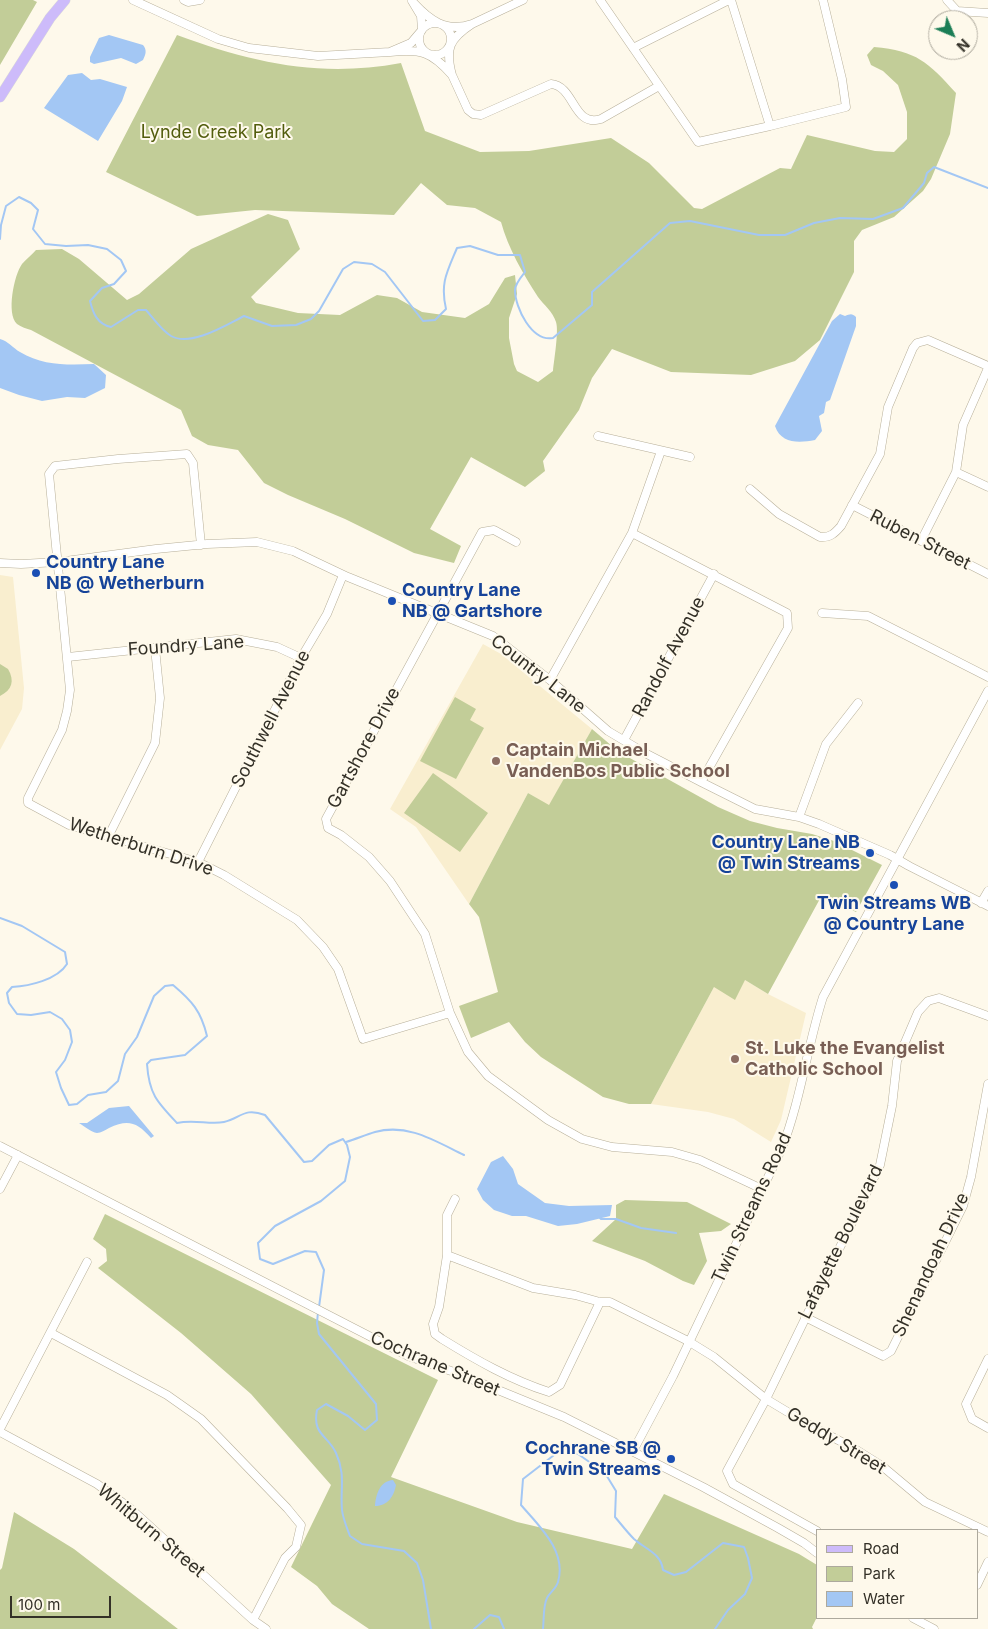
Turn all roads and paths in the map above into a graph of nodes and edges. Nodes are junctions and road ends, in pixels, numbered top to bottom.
1 (55, 0) edge
2 (64, 0) edge
3 (133, 0) edge
4 (184, 0) edge
5 (200, 0) edge
6 (412, 0) edge
7 (523, 0) edge
8 (600, 0) edge
9 (730, 0) edge
10 (823, 0) edge
11 (947, 0) edge
12 (988, 14) edge
13 (50, 18) junction
14 (440, 24) junction
15 (472, 24) junction
16 (422, 30) junction
17 (450, 45) junction
18 (633, 48) junction
19 (390, 52) junction
20 (428, 53) junction
21 (454, 78) junction
22 (659, 86) junction
23 (0, 97) edge
24 (770, 126) junction
25 (988, 367) edge
26 (598, 436) dead end
27 (661, 451) junction
28 (690, 457) dead end
29 (956, 472) junction
30 (988, 487) edge
31 (750, 490) dead end
32 (852, 505) junction
33 (632, 533) junction
34 (921, 541) junction
35 (516, 542) dead end
36 (201, 545) junction
37 (58, 562) junction
38 (0, 563) edge
39 (714, 574) junction
40 (988, 574) edge
41 (343, 575) junction
42 (437, 613) junction
43 (822, 613) dead end
44 (155, 648) junction
45 (68, 657) junction
46 (301, 658) junction
47 (988, 677) edge
48 (550, 680) junction
49 (988, 691) edge
50 (858, 703) dead end
51 (624, 740) junction
52 (701, 782) junction
53 (799, 817) junction
54 (109, 835) junction
55 (897, 859) junction
56 (198, 862) junction
57 (988, 891) edge
58 (985, 904) edge
59 (450, 1013) junction
60 (988, 1016) edge
61 (988, 1084) edge
62 (0, 1146) edge
63 (18, 1155) junction
64 (0, 1189) edge
65 (762, 1189) junction
66 (455, 1199) dead end
67 (447, 1255) junction
68 (86, 1262) dead end
69 (600, 1302) junction
70 (805, 1317) junction
71 (51, 1333) junction
72 (688, 1341) junction
73 (988, 1359) edge
74 (766, 1399) junction
75 (988, 1428) edge
76 (0, 1431) edge
77 (633, 1451) junction
78 (816, 1530) edge
79 (988, 1532) edge
80 (816, 1552) edge
81 (988, 1562) edge
82 (978, 1583) edge
83 (915, 1619) edge
84 (253, 1620) junction
85 (266, 1629) edge
86 (934, 1629) edge

1 - 13 main road
2 - 13 main road
3 - 19 street
4 - 5 street
6 - 14 street
6 - 16 street
7 - 15 street
8 - 18 street
9 - 18 street
9 - 24 street
10 - 24 street
11 - 12 street
13 - 23 main road
14 - 15 street
14 - 16 street
14 - 17 street
15 - 17 street
16 - 19 street
16 - 20 street
17 - 20 street
17 - 21 street
18 - 22 street
19 - 20 street
20 - 21 street
21 - 22 street
22 - 24 street
25 - 29 street
25 - 32 street
26 - 27 street
27 - 28 street
27 - 33 street
29 - 30 street
29 - 34 street
31 - 32 street
32 - 34 street, Ruben Street
33 - 39 street
33 - 48 street
34 - 40 street, Ruben Street
35 - 42 street, Gartshore Drive
36 - 37 street, Country Lane
36 - 37 street, Wetherburn Drive
36 - 41 street, Country Lane
37 - 38 street, Country Lane
37 - 45 street, Wetherburn Drive
39 - 51 street, Randolf Avenue
39 - 52 street
41 - 42 street, Country Lane
41 - 46 street, Southwell Avenue
42 - 48 street, Country Lane
42 - 59 street, Gartshore Drive
43 - 47 street
44 - 45 street, Foundry Lane
44 - 46 street, Foundry Lane
44 - 54 street
45 - 54 street, Wetherburn Drive
46 - 56 street, Southwell Avenue
48 - 51 street, Country Lane
49 - 55 street, Twin Streams Road
50 - 53 street
51 - 52 street, Country Lane
52 - 53 street, Country Lane
53 - 55 street, Country Lane
54 - 56 street, Wetherburn Drive
55 - 58 street, Country Lane
55 - 65 street, Twin Streams Road
56 - 59 street, Wetherburn Drive
57 - 58 street
59 - 65 street, Gartshore Drive
60 - 70 street, Lafayette Boulevard
61 - 70 street, Shenandoah Drive
62 - 63 street, Cochrane Street
63 - 64 street
63 - 77 street, Cochrane Street
65 - 72 street, Twin Streams Road
66 - 67 street
67 - 69 street, Geddy Street
67 - 69 street
68 - 71 street
69 - 72 street, Geddy Street
70 - 74 street, Lafayette Boulevard
71 - 76 street
71 - 84 street
72 - 74 street, Geddy Street
72 - 77 street, Twin Streams Road
73 - 75 street
74 - 78 street, Lafayette Boulevard
74 - 79 street, Geddy Street
76 - 84 street, Whitburn Street
77 - 80 street, Cochrane Street
81 - 82 street
83 - 86 street
84 - 85 street, Whitburn Street

